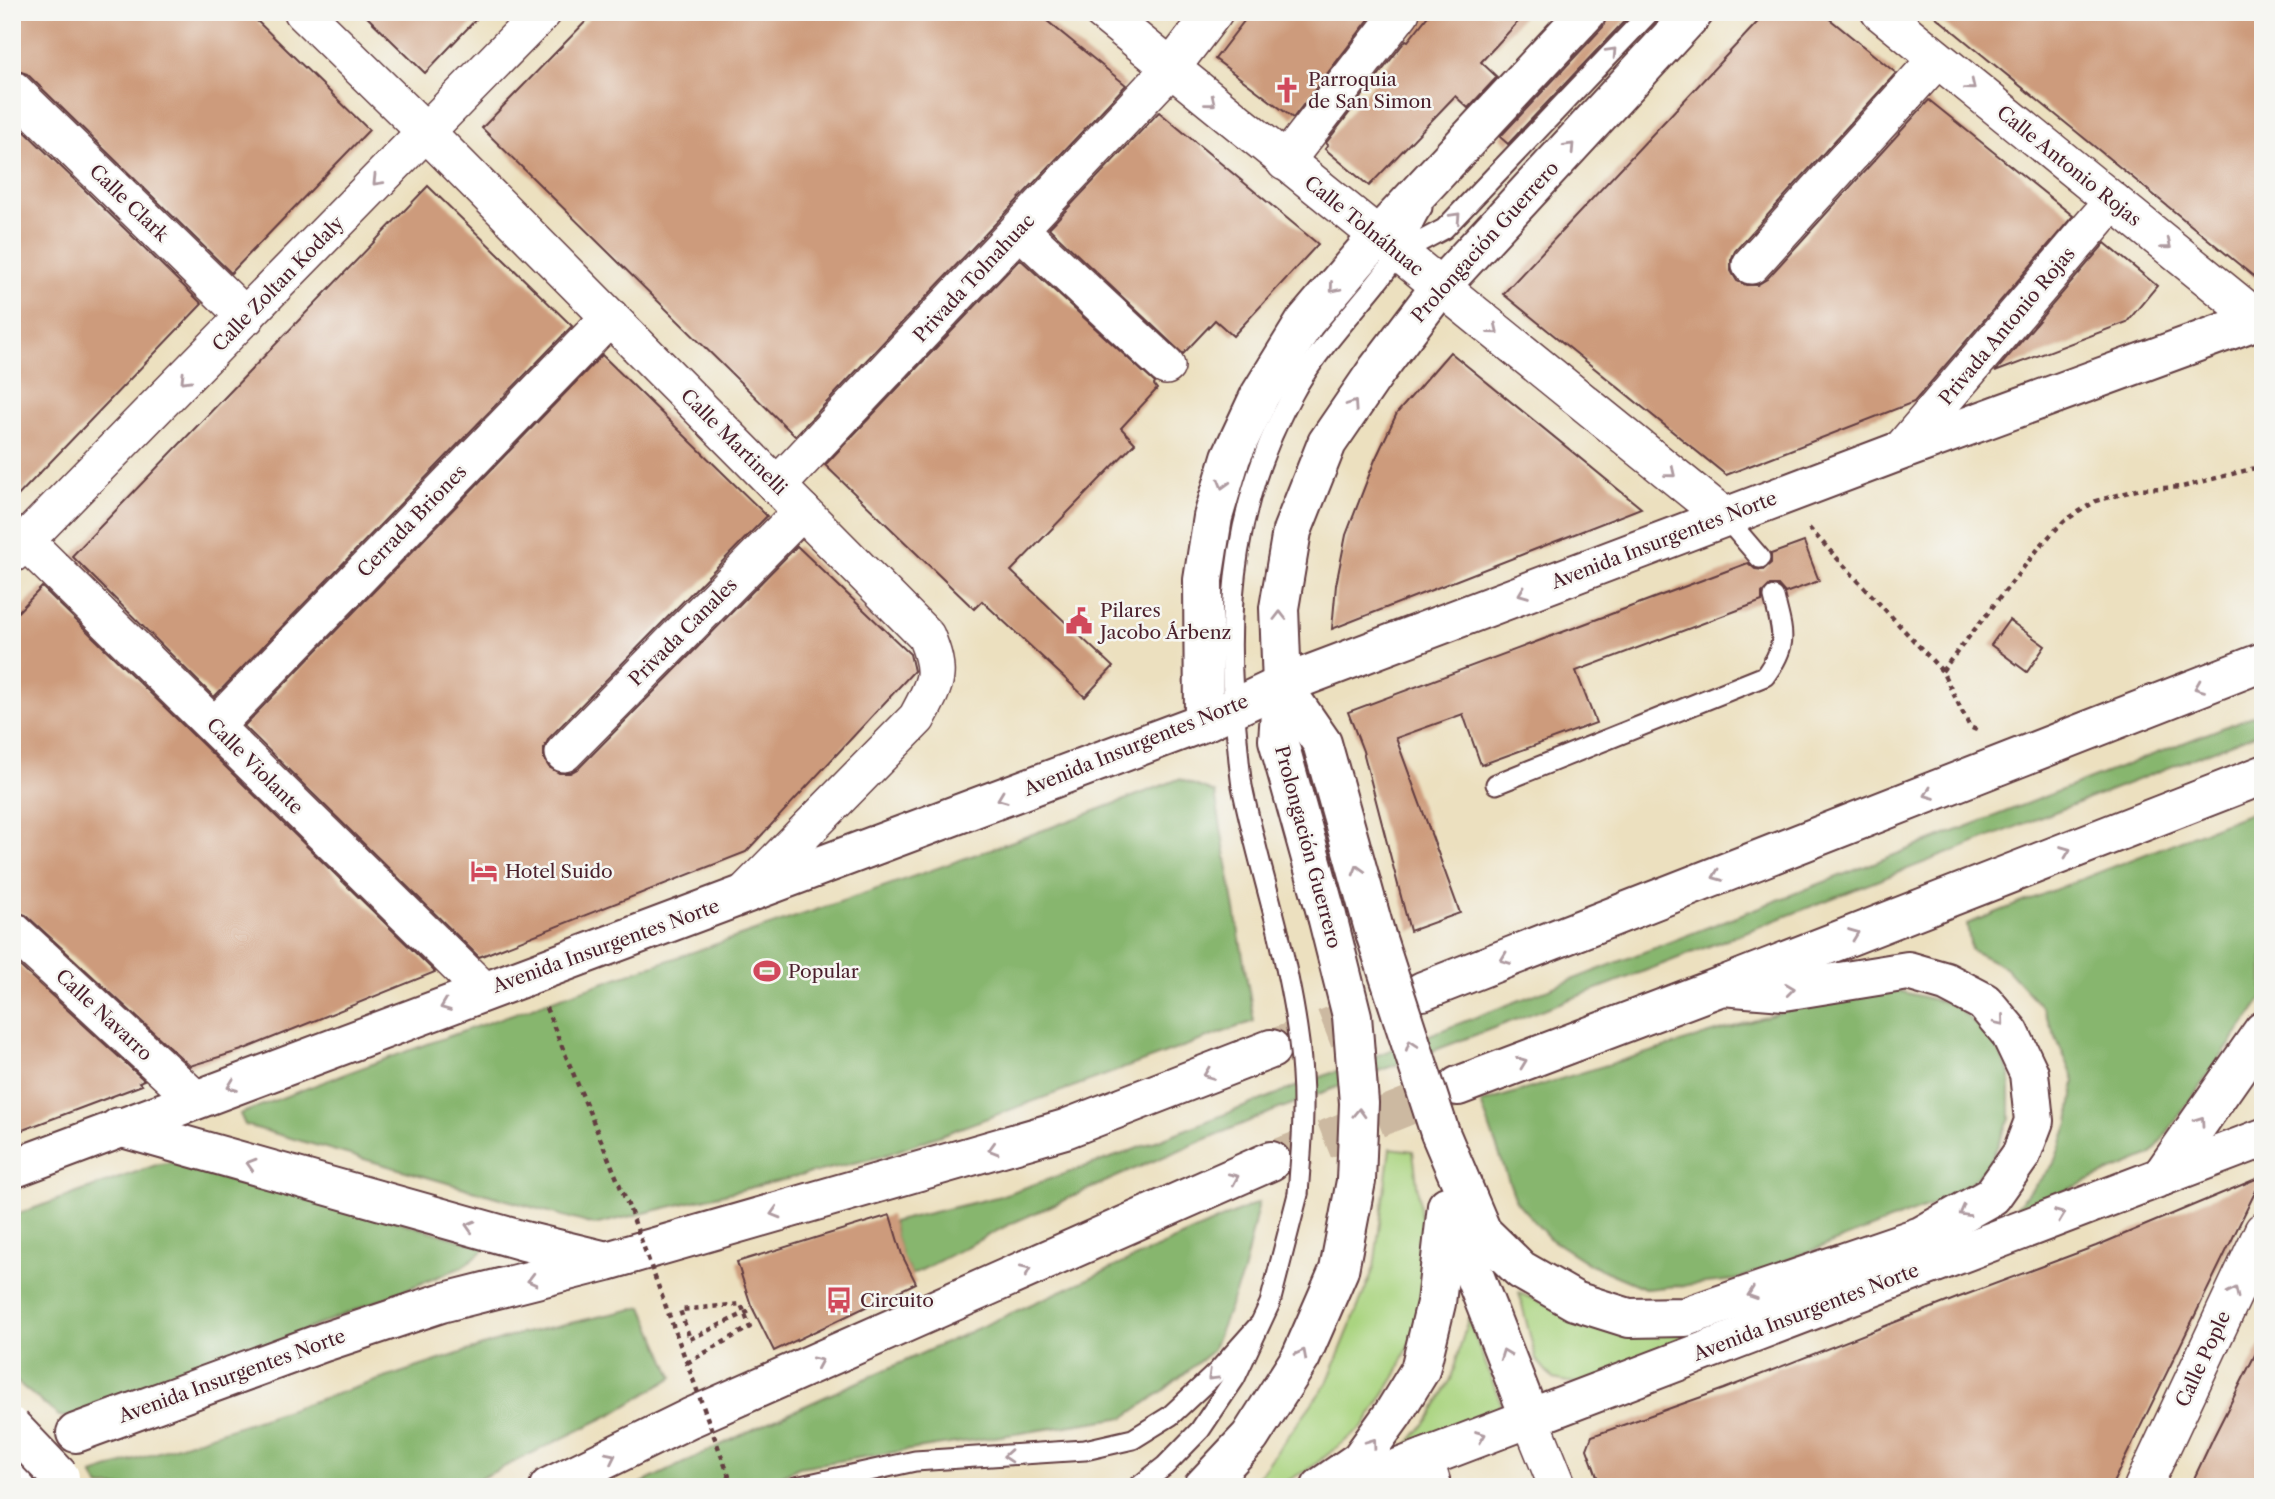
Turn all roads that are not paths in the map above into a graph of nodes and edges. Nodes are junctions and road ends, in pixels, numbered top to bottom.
1 (303, 12) edge
2 (543, 12) edge
3 (1102, 12) edge
4 (1213, 12) edge
5 (1401, 12) edge
6 (1587, 12) edge
7 (1603, 12) edge
8 (1650, 12) edge
9 (1695, 12) edge
10 (1880, 12) edge
11 (1937, 58) junction
12 (1171, 68) junction
13 (12, 89) edge
14 (425, 131) junction
15 (1285, 162) junction
16 (2113, 201) junction
17 (1020, 230) junction
18 (1389, 245) junction
19 (1751, 265) dead end
20 (1440, 287) junction
21 (246, 317) junction
22 (610, 317) junction
23 (2261, 319) edge
24 (1166, 366) dead end
25 (1900, 450) junction
26 (790, 498) junction
27 (1725, 517) junction
28 (19, 548) edge
29 (1760, 558) dead end
30 (1774, 597) dead end
31 (2263, 662) edge
32 (1282, 685) junction
33 (1219, 715) junction
34 (215, 726) junction
35 (564, 753) dead end
36 (2263, 775) edge
37 (1496, 784) dead end
38 (744, 894) junction
39 (12, 930) edge
40 (1722, 986) junction
41 (484, 991) junction
42 (1423, 991) tunnel mouth
43 (2263, 1031) edge
44 (1271, 1049) tunnel mouth
45 (1458, 1086) tunnel mouth
46 (195, 1100) junction
47 (120, 1127) junction
48 (2263, 1138) edge
49 (1443, 1143) junction
50 (1271, 1161) tunnel mouth
51 (12, 1169) edge
52 (2161, 1177) junction
53 (1447, 1206) junction
54 (2263, 1231) edge
55 (607, 1261) junction
56 (1258, 1326) junction
57 (1530, 1418) junction
58 (12, 1427) edge
59 (76, 1433) tunnel mouth
60 (1429, 1472) edge
61 (12, 1482) edge
62 (63, 1482) edge
63 (16, 1487) edge
64 (550, 1487) edge
65 (796, 1487) edge
66 (1139, 1487) edge
67 (1203, 1487) edge
68 (1321, 1487) edge
69 (1349, 1487) edge
70 (1558, 1487) edge
71 (2143, 1487) edge

1 - 14 street, Calle Martinelli
2 - 14 street, Calle Zoltan Kodaly
3 - 12 street, Calle Tolnáhuac
4 - 12 street, Privada Tolnahuac
5 - 15 street
6 - 18 main road
7 - 18 lane
18 -> 8 lane
20 -> 9 main road, Prolongación Guerrero
10 - 11 street, Calle Antonio Rojas
11 -> 16 street, Calle Antonio Rojas
11 - 19 street
12 -> 15 street, Calle Tolnáhuac
12 - 17 street, Privada Tolnahuac
13 - 21 street, Calle Clark
14 -> 21 street, Calle Zoltan Kodaly
14 - 22 street, Calle Martinelli
15 - 18 street, Calle Tolnáhuac
16 -> 23 street, Calle Antonio Rojas
16 - 25 street, Privada Antonio Rojas
17 - 24 street
17 - 26 street, Privada Tolnahuac
18 - 20 street, Calle Tolnáhuac
18 - 33 main road
20 -> 27 street, Calle Tolnáhuac
32 -> 20 main road, Prolongación Guerrero
21 -> 28 street, Calle Zoltan Kodaly
22 - 26 street, Calle Martinelli
22 - 34 street, Cerrada Briones
23 - 25 main road, Avenida Insurgentes Norte
25 - 27 main road, Avenida Insurgentes Norte
26 - 35 street, Privada Canales
26 - 38 street, Calle Martinelli
27 - 29 lane
27 -> 32 main road, Avenida Insurgentes Norte
28 - 34 street, Calle Violante
30 - 37 lane
31 -> 42 main road
32 - 33 main road, Avenida Insurgentes Norte
49 -> 32 main road, bridge
67 -> 32 main road, Prolongación Guerrero, bridge
33 -> 38 main road, Avenida Insurgentes Norte
33 - 56 lane, bridge
34 - 41 street, Calle Violante
40 -> 36 main road
38 - 41 main road, Avenida Insurgentes Norte
39 - 46 street, Calle Navarro
45 -> 40 main road
40 -> 49 main road
41 -> 46 main road, Avenida Insurgentes Norte
52 -> 43 main road
44 -> 55 main road, Avenida Insurgentes Norte
46 - 47 main road, Avenida Insurgentes Norte
47 - 51 main road, Avenida Insurgentes Norte
55 -> 47 main road
48 - 52 main road, Avenida Insurgentes Norte
49 - 53 main road
64 -> 50 main road
57 -> 52 main road, Avenida Insurgentes Norte
57 -> 53 main road
68 -> 53 main road
71 -> 54 street, Calle Pople
55 -> 59 main road, Avenida Insurgentes Norte
56 -> 65 lane
56 - 66 lane
60 -> 57 main road, Avenida Insurgentes Norte
57 - 70 street
58 - 62 main road, bridge
60 - 69 main road, Avenida Insurgentes Norte
61 - 63 main road

